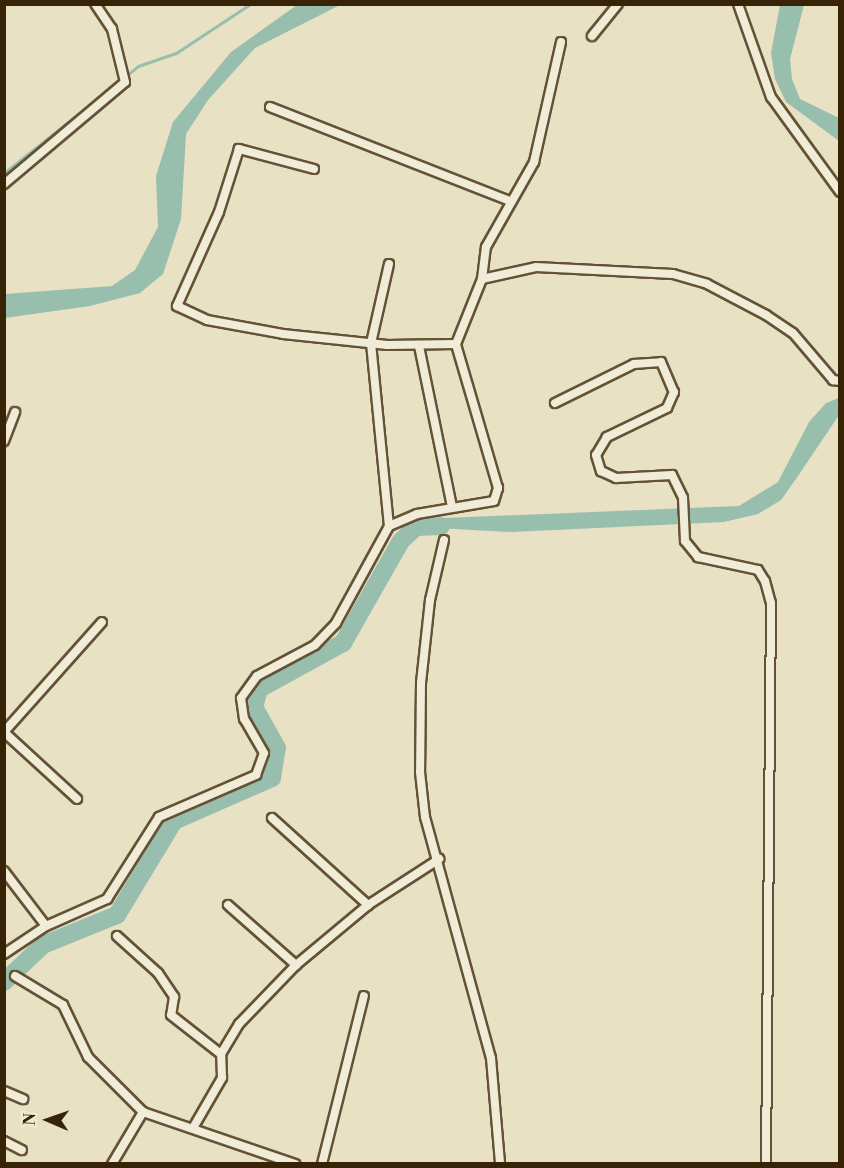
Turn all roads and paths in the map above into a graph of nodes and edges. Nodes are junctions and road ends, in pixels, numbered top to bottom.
1 (95, 4) edge
2 (618, 4) edge
3 (738, 4) edge
4 (592, 36) dead end
5 (561, 42) dead end
6 (270, 107) dead end
7 (314, 169) dead end
8 (4, 184) edge
9 (840, 192) edge
10 (510, 201) junction
11 (389, 264) dead end
12 (482, 279) junction
13 (371, 343) junction
14 (456, 344) junction
15 (419, 345) junction
16 (840, 381) edge
17 (555, 403) dead end
18 (15, 412) dead end
19 (4, 441) edge
20 (453, 507) junction
21 (389, 526) junction
22 (444, 540) dead end
23 (102, 622) dead end
24 (4, 732) edge
25 (77, 799) dead end
26 (272, 818) dead end
27 (439, 859) junction
28 (4, 871) edge
29 (228, 905) dead end
30 (368, 905) junction
31 (45, 926) junction
32 (117, 936) dead end
33 (4, 954) edge
34 (296, 965) junction
35 (15, 976) dead end
36 (364, 996) dead end
37 (221, 1054) junction
38 (4, 1091) edge
39 (23, 1099) dead end
40 (143, 1112) junction
41 (193, 1128) junction
42 (4, 1142) edge
43 (22, 1150) dead end
44 (112, 1164) edge
45 (295, 1164) edge
46 (322, 1164) edge
47 (500, 1164) edge
48 (766, 1164) edge

1 - 8 street
2 - 4 street
3 - 9 street
5 - 10 street
6 - 10 street
7 - 13 street
10 - 12 street
11 - 13 street
12 - 14 street
12 - 16 street
13 - 15 street
13 - 21 street
14 - 15 street
14 - 20 street
15 - 20 street
17 - 48 street
18 - 19 street
20 - 21 street
21 - 31 street
22 - 27 street
23 - 24 street
24 - 25 street
26 - 30 street
27 - 30 street
27 - 47 street
28 - 31 street
29 - 34 street
30 - 34 street
31 - 33 street
32 - 37 street
34 - 37 street
35 - 40 street
36 - 46 street
37 - 41 street
38 - 39 street
40 - 41 street
40 - 44 street
41 - 45 street
42 - 43 street

